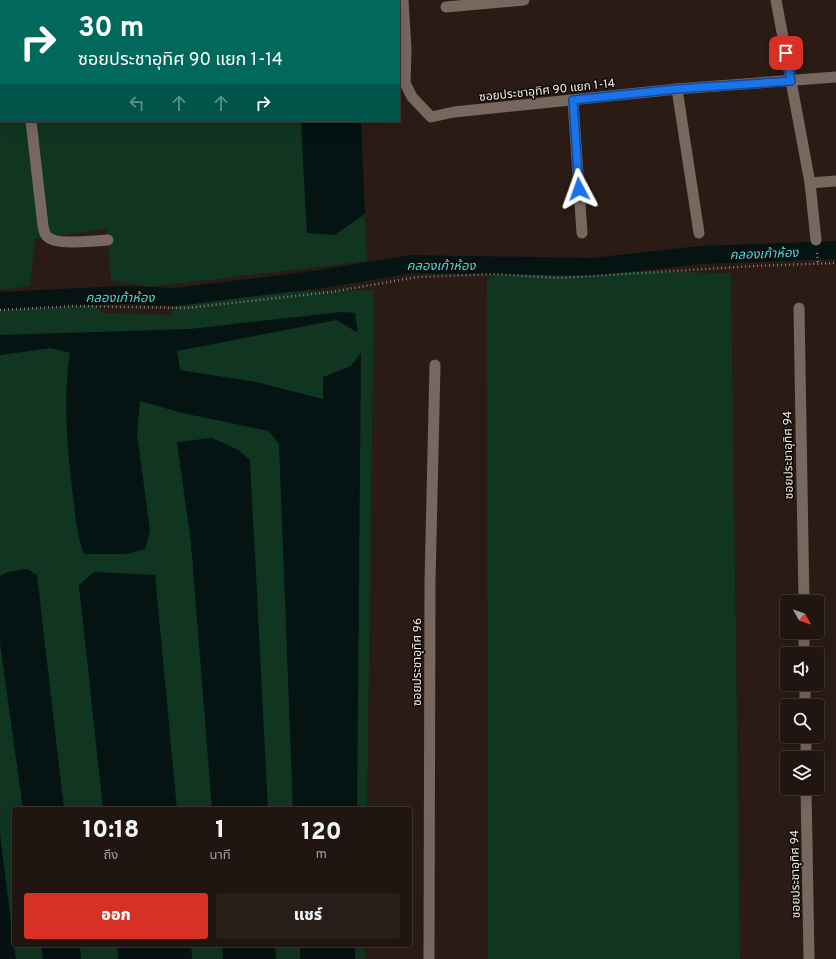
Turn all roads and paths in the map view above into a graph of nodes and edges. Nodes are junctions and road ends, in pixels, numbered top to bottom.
1 (403, 0) edge
2 (524, 0) edge
3 (776, 0) edge
4 (446, 7) dead end
5 (836, 77) edge
6 (791, 81) junction
7 (677, 89) junction
8 (573, 100) junction
9 (31, 122) edge
10 (836, 181) edge
11 (810, 183) junction
12 (582, 233) dead end
13 (699, 233) dead end
14 (108, 240) dead end
15 (816, 240) dead end
16 (836, 263) edge
17 (799, 308) dead end
18 (0, 310) edge
19 (435, 365) dead end
20 (804, 595) edge
21 (806, 795) edge
22 (428, 959) edge
23 (809, 959) edge

1 - 8 street, ซอยประชาอุทิศ 90 แยก 1-14
2 - 4 street
3 - 6 street
5 - 6 street, ซอยประชาอุทิศ 90 แยก 1-14
6 - 7 street, ซอยประชาอุทิศ 90 แยก 1-14
6 - 11 street
7 - 8 street, ซอยประชาอุทิศ 90 แยก 1-14
7 - 13 street
8 - 12 street
9 - 14 street
10 - 11 street
11 - 15 street
16 - 18 path
17 - 20 street, ซอยประชาอุทิศ 94
19 - 22 street, ซอยประชาอุทิศ 96
21 - 23 street, ซอยประชาอุทิศ 94

